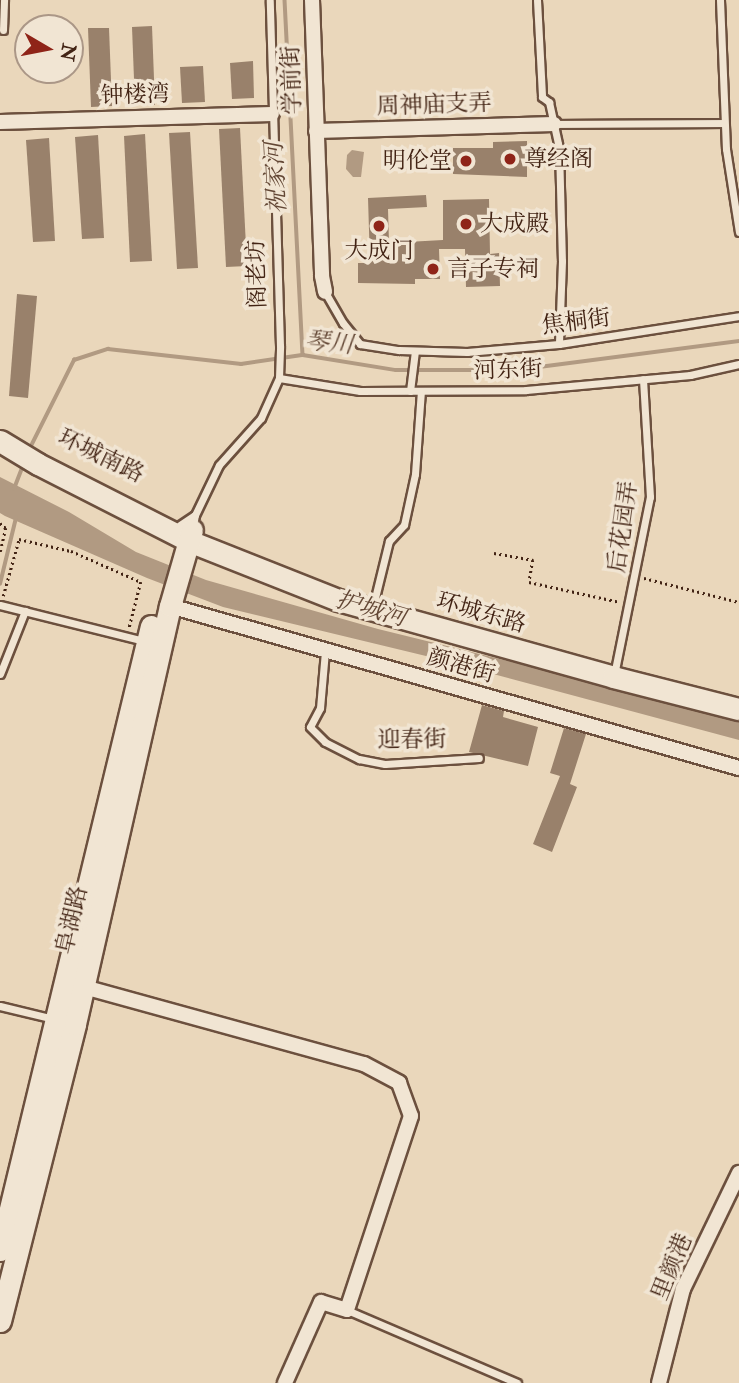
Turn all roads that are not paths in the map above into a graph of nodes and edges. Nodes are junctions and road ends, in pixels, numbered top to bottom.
1 (4, 0) edge
2 (270, 0) edge
3 (312, 0) edge
4 (537, 0) edge
5 (720, 0) edge
6 (2, 30) dead end
7 (272, 114) junction
8 (0, 122) edge
9 (724, 123) junction
10 (554, 124) junction
11 (316, 131) junction
12 (739, 232) edge
13 (325, 292) joint
14 (739, 316) edge
15 (559, 344) junction
16 (415, 351) junction
17 (739, 364) edge
18 (278, 379) junction
19 (643, 379) junction
20 (410, 391) junction
21 (421, 391) junction
22 (8, 441) edge
23 (183, 537) junction
24 (168, 596) junction
25 (373, 604) junction
26 (0, 605) edge
27 (25, 611) junction
28 (145, 641) junction
29 (325, 651) junction
30 (615, 671) junction
31 (0, 674) edge
32 (739, 696) edge
33 (739, 709) edge
34 (479, 758) dead end
35 (739, 768) edge
36 (84, 987) junction
37 (0, 1006) edge
38 (66, 1022) junction
39 (739, 1173) edge
40 (9, 1227) edge
41 (0, 1250) edge
42 (347, 1310) junction
43 (0, 1321) edge
44 (285, 1383) edge
45 (517, 1383) edge
46 (659, 1383) edge

1 - 6 lane
2 - 7 lane, 阁老坊
3 - 11 street, 学前街
4 - 10 lane
5 - 9 lane
7 - 8 street, 钟楼湾
7 - 18 lane, 阁老坊
9 - 10 lane
9 - 12 lane
10 - 11 street, 周神庙支弄
10 - 15 lane
11 - 13 street, 学前街
13 - 16 lane, 学前街
14 - 15 lane, 焦桐街
15 - 16 lane, 焦桐街
16 - 20 lane
17 - 19 lane, 河东街
18 - 20 lane, 河东街
18 - 23 lane
19 - 21 lane, 河东街
19 - 30 lane, 后花园弄
20 - 21 lane, 河东街
21 - 25 lane
22 - 23 main road, 环城南路
23 - 24 main road, 阜湖路
23 - 25 main road, 环城东路
24 - 28 main road, 阜湖路
24 - 29 street, 颜港街
25 - 30 main road, 环城东路
26 - 27 lane
27 - 28 lane
27 - 31 lane
28 - 36 main road, 阜湖路
28 - 38 main road, 阜湖路
29 - 34 lane, 迎春街
29 - 35 street, 颜港街
30 - 32 main road, 环城东路
30 - 33 main road, 环城东路
36 - 38 main road, 阜湖路
36 - 42 street
37 - 38 lane
38 - 40 main road, 阜湖路
39 - 46 street, 里颜港
40 - 41 main road, 阜湖路
40 - 43 main road, 阜湖路
42 - 44 street
42 - 45 lane

